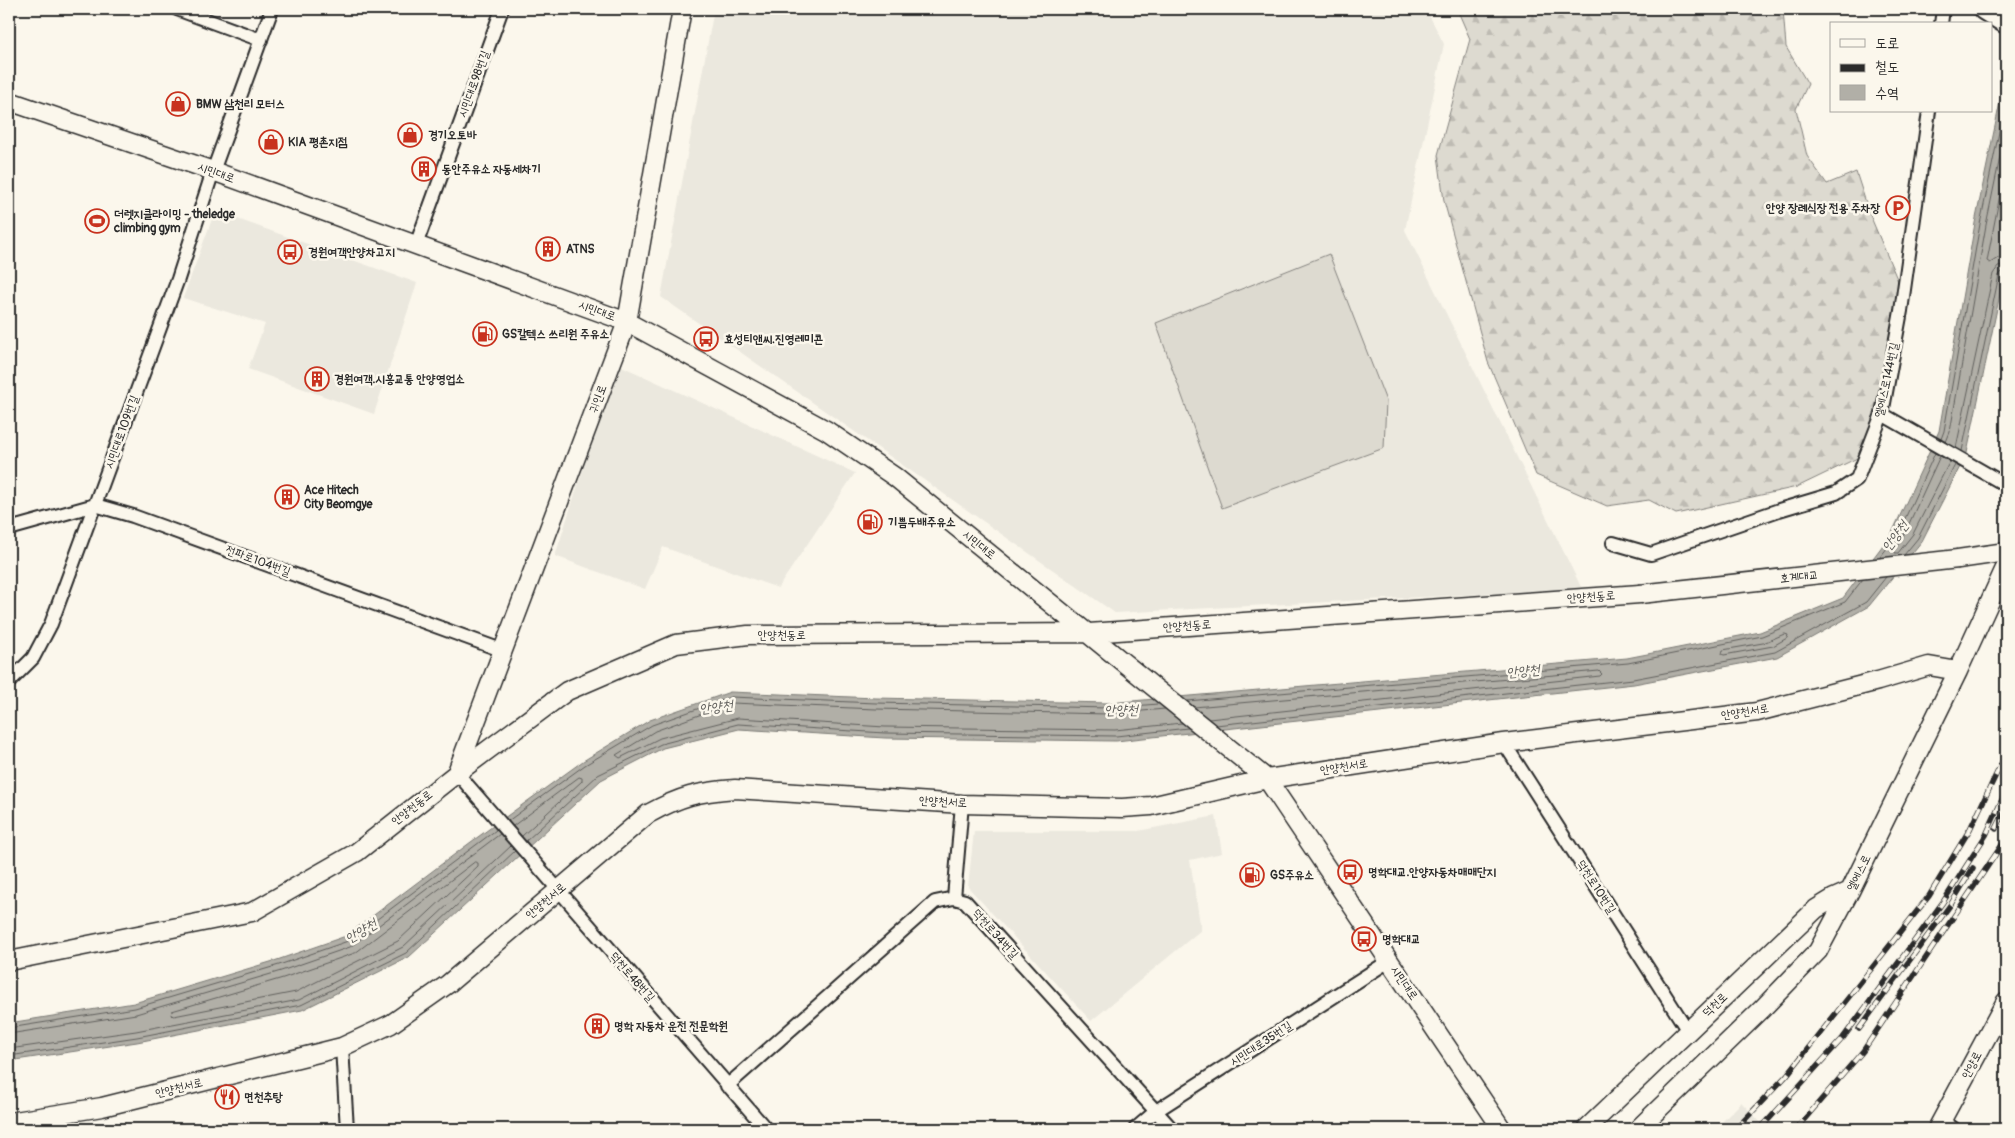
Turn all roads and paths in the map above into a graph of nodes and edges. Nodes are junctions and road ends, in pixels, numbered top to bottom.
1 (177, 9) edge
2 (272, 9) edge
3 (502, 9) edge
4 (682, 9) edge
5 (1943, 9) edge
6 (1985, 9) edge
7 (1941, 22) edge
8 (2006, 22) edge
9 (261, 40) junction
10 (9, 101) edge
11 (1929, 112) edge
12 (213, 171) junction
13 (416, 245) junction
14 (627, 322) junction
15 (1882, 414) junction
16 (2006, 485) edge
17 (95, 505) junction
18 (9, 528) edge
19 (1613, 543) dead end
20 (2006, 552) edge
21 (2006, 566) edge
22 (1640, 594) joint
23 (1090, 634) junction
24 (504, 651) junction
25 (1958, 671) junction
26 (9, 682) edge
27 (1504, 743) junction
28 (457, 773) junction
29 (1267, 779) junction
30 (962, 804) junction
31 (553, 885) junction
32 (1850, 891) junction
33 (954, 898) junction
34 (1389, 961) junction
35 (9, 962) edge
36 (2006, 1001) edge
37 (1688, 1031) junction
38 (342, 1047) junction
39 (727, 1086) junction
40 (1156, 1111) junction
41 (9, 1122) edge
42 (1945, 1126) edge
43 (347, 1129) edge
44 (766, 1129) edge
45 (1135, 1129) edge
46 (1172, 1129) edge
47 (1502, 1129) edge
48 (1586, 1129) edge
49 (1638, 1129) edge

1 - 9 street
2 - 9 street, 시민대로109번길
3 - 13 street, 시민대로98번길
4 - 14 street, 귀인로
5 - 7 street
6 - 8 highway
9 - 12 street, 시민대로109번길
10 - 12 street, 시민대로
11 - 15 street, 엘에스로144번길
12 - 13 street, 시민대로
12 - 17 street, 시민대로109번길
13 - 14 street, 시민대로
14 - 23 street, 시민대로
14 - 24 street, 귀인로
15 - 16 street
15 - 19 street, 엘에스로144번길
17 - 18 street
17 - 24 street, 전파로104번길
17 - 26 street, 시민대로109번길
20 - 22 street, 호계대교, bridge
21 - 25 street, 엘에스로
22 - 23 street, 안양천동로
23 - 28 street, 안양천동로
23 - 29 street, 시민대로
24 - 28 street, 귀인로
25 - 27 street, 안양천서로
25 - 32 street, 엘에스로
27 - 29 street, 안양천서로
27 - 37 street, 덕천로10번길
28 - 31 street, 덕천로48번길
28 - 35 street, 안양천동로
29 - 30 street, 안양천서로
29 - 34 street, 시민대로
30 - 31 street, 안양천서로
30 - 33 street
31 - 38 street, 안양천서로
31 - 39 street, 덕천로48번길
32 - 37 street, 덕천로
32 - 49 street, 엘에스로
33 - 39 street
33 - 40 street, 덕천로34번길
34 - 40 street, 시민대로35번길
34 - 47 street, 시민대로
36 - 42 street, 안양로
37 - 48 street, 덕천로
38 - 41 street, 안양천서로
38 - 43 street
39 - 44 street, 덕천로48번길
40 - 45 street, 시민대로35번길
40 - 46 street, 덕천로34번길

